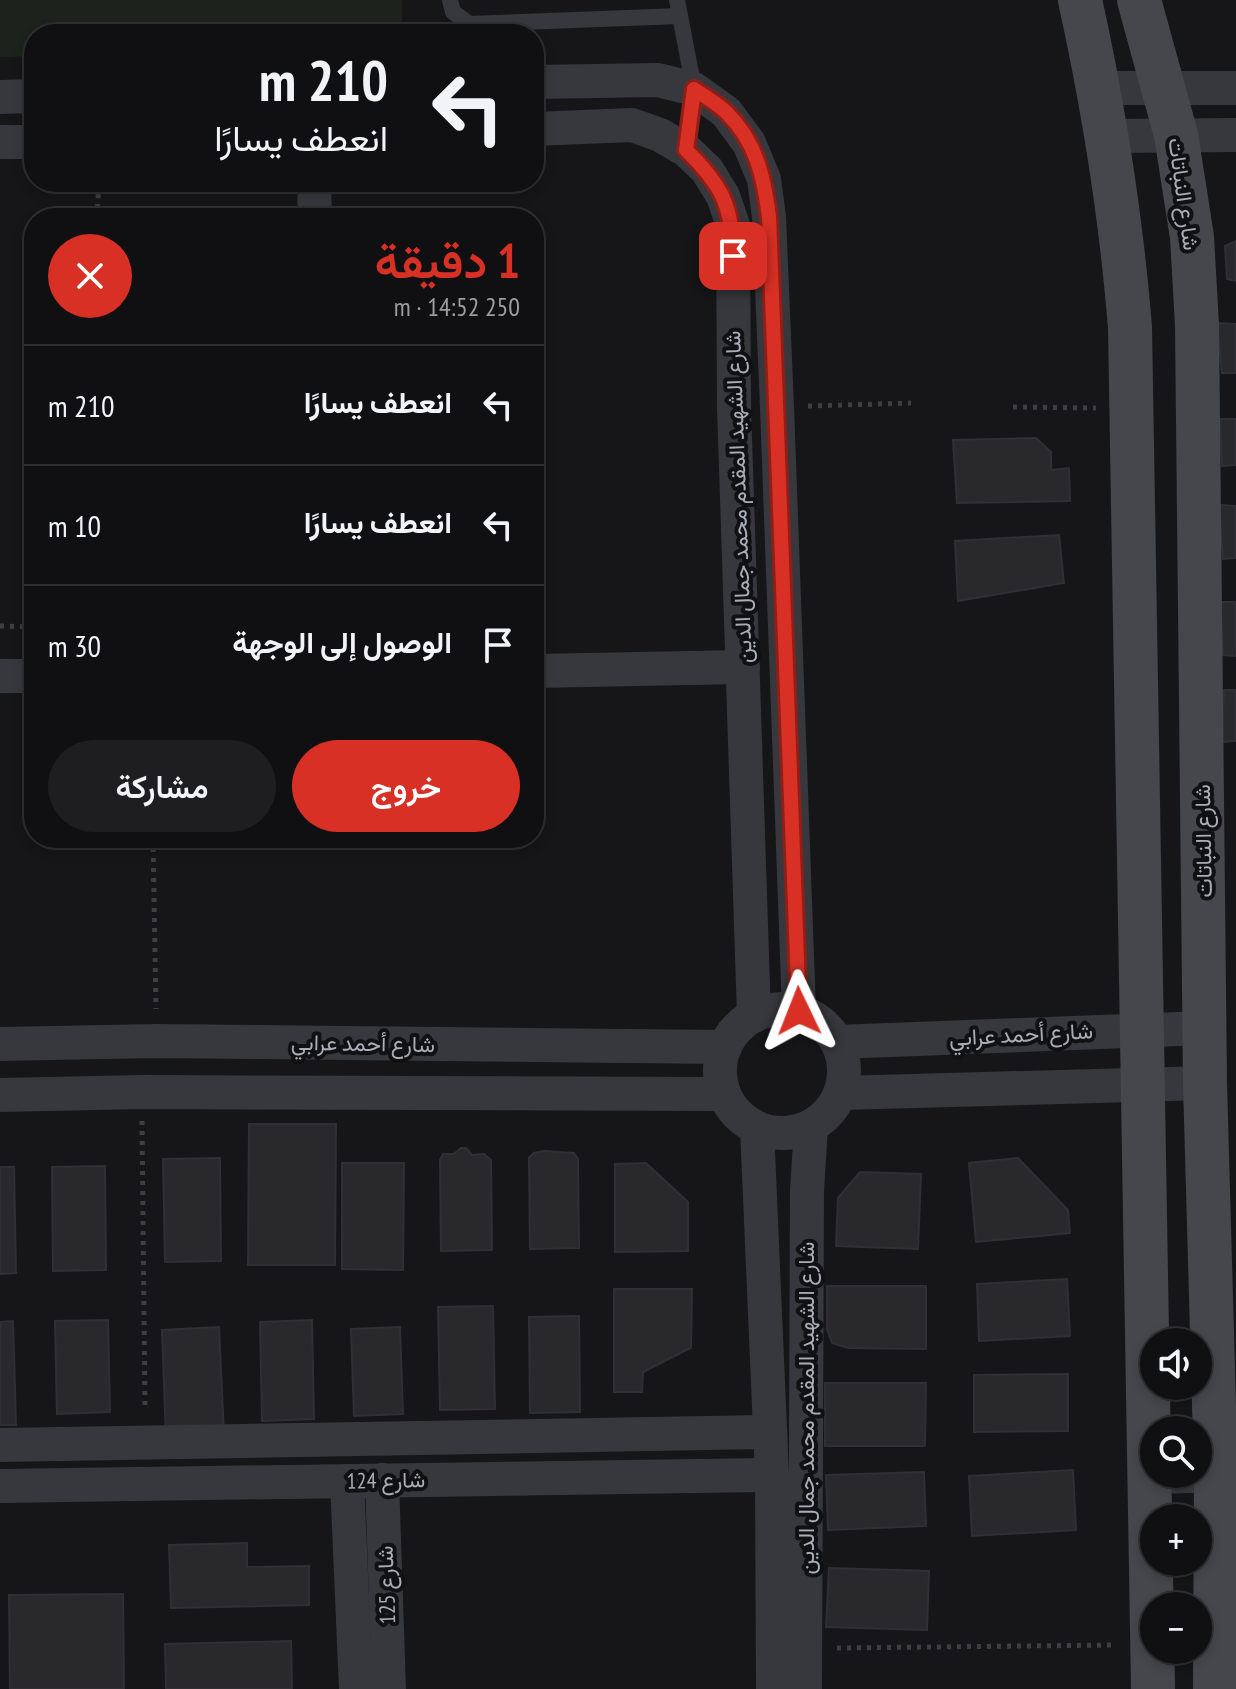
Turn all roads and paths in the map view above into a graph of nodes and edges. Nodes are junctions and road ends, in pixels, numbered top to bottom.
1 (450, 0) edge
2 (1080, 0) edge
3 (1139, 0) edge
4 (678, 8) edge
5 (544, 82) edge
6 (1165, 87) junction
7 (1099, 88) junction
8 (1236, 88) edge
9 (694, 89) junction
10 (24, 96) edge
11 (0, 97) edge
12 (544, 129) edge
13 (1176, 135) junction
14 (1236, 135) edge
15 (1108, 136) junction
16 (0, 142) edge
17 (24, 142) edge
18 (686, 150) junction
19 (911, 403) dead end
20 (777, 407) junction
21 (1013, 407) dead end
22 (1133, 409) junction
23 (0, 626) edge
24 (24, 627) edge
25 (743, 667) junction
26 (544, 671) edge
27 (0, 676) edge
28 (24, 676) edge
29 (153, 848) edge
30 (799, 1011) junction
31 (754, 1016) junction
32 (1205, 1028) junction
33 (1143, 1029) junction
34 (156, 1041) junction
35 (837, 1042) junction
36 (0, 1044) edge
37 (725, 1047) junction
38 (1205, 1083) junction
39 (1144, 1084) junction
40 (142, 1092) junction
41 (840, 1093) junction
42 (724, 1094) junction
43 (0, 1095) edge
44 (811, 1127) junction
45 (757, 1128) junction
46 (1149, 1416) edge
47 (770, 1432) junction
48 (145, 1444) junction
49 (0, 1445) edge
50 (772, 1475) junction
51 (1226, 1476) edge
52 (382, 1480) junction
53 (347, 1481) junction
54 (0, 1486) edge
55 (1217, 1526) edge
56 (1140, 1645) edge
57 (805, 1648) junction
58 (1152, 1664) edge
59 (356, 1689) edge
60 (389, 1689) edge
61 (773, 1689) edge
62 (805, 1689) edge
63 (1153, 1689) edge
64 (1215, 1689) edge

1 - 4 lane
2 - 7 street
3 - 6 street, شارع النباتات
4 - 9 lane
5 - 9 street, شارع الشهيد المقدم محمد جمال الدين
6 - 7 street
6 - 8 street
6 - 13 street, شارع النباتات
7 - 15 street
9 - 18 lane
9 - 20 street, شارع الشهيد المقدم محمد جمال الدين
10 - 11 street
12 - 18 street, شارع الشهيد المقدم محمد جمال الدين
13 - 14 street
13 - 15 street
13 - 32 street, شارع النباتات
15 - 22 street
16 - 17 street
18 - 25 street, شارع الشهيد المقدم محمد جمال الدين
19 - 20 path
20 - 30 street, شارع الشهيد المقدم محمد جمال الدين
21 - 22 path
22 - 33 street
23 - 24 path
25 - 26 street
25 - 31 street, شارع الشهيد المقدم محمد جمال الدين
27 - 28 street
29 - 34 path
30 - 31 street
30 - 35 street
31 - 37 street
32 - 33 street, شارع أحمد عرابي
32 - 38 street, شارع النباتات
33 - 35 street, شارع أحمد عرابي
33 - 39 street
34 - 36 street, شارع أحمد عرابي
34 - 37 street, شارع أحمد عرابي
35 - 41 street
37 - 42 street
38 - 39 street
38 - 51 street, شارع النباتات
39 - 41 street
39 - 46 street
40 - 42 street
40 - 43 street
40 - 48 path
41 - 44 street
42 - 45 street
44 - 45 street
44 - 57 street, شارع الشهيد المقدم محمد جمال الدين
45 - 47 street, شارع الشهيد المقدم محمد جمال الدين
47 - 48 street, شارع 124
47 - 50 street, شارع الشهيد المقدم محمد جمال الدين
48 - 49 street, شارع 124
50 - 52 street, شارع 124
50 - 61 street, شارع الشهيد المقدم محمد جمال الدين
51 - 55 street, شارع النباتات
52 - 53 street, شارع 124
52 - 60 street, شارع 125
53 - 54 street, شارع 124
53 - 59 street, شارع 125
55 - 64 street, شارع النباتات
56 - 57 path
57 - 62 street, شارع الشهيد المقدم محمد جمال الدين
58 - 63 street

